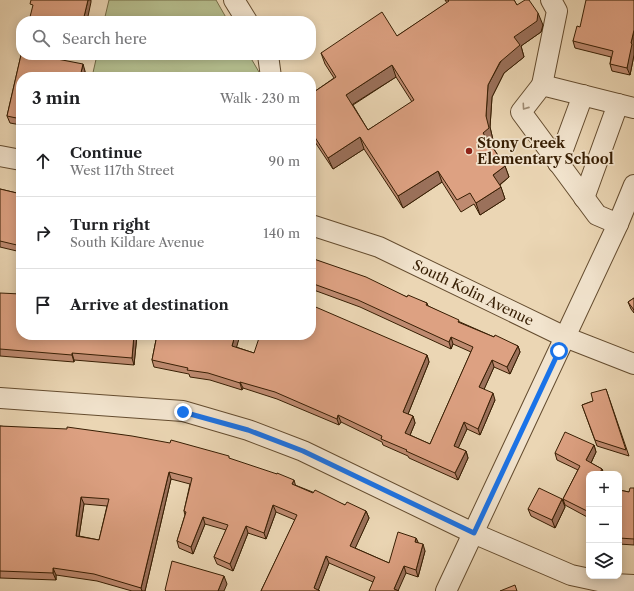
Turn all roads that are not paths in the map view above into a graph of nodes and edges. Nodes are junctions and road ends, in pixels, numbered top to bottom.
1 (234, 0) edge
2 (551, 0) edge
3 (244, 16) edge
4 (269, 60) edge
5 (271, 72) edge
6 (542, 85) junction
7 (583, 95) junction
8 (626, 106) edge
9 (0, 156) edge
10 (16, 159) edge
11 (558, 163) junction
12 (634, 185) edge
13 (584, 198) junction
14 (618, 224) junction
15 (316, 227) edge
16 (566, 337) junction
17 (634, 364) edge
18 (0, 398) edge
19 (474, 533) junction
20 (634, 585) edge
21 (446, 591) edge

1 - 3 street
2 - 6 street
4 - 5 street
6 - 7 street
6 -> 11 street
7 - 8 street
7 - 11 street
8 - 13 street
9 - 10 street
11 - 13 street
12 - 14 street
13 - 14 street
14 - 16 street
15 - 16 street, South Kolin Avenue
16 - 17 street, South Kolin Avenue
16 - 19 street
18 - 19 street
19 - 20 street
19 - 21 street

